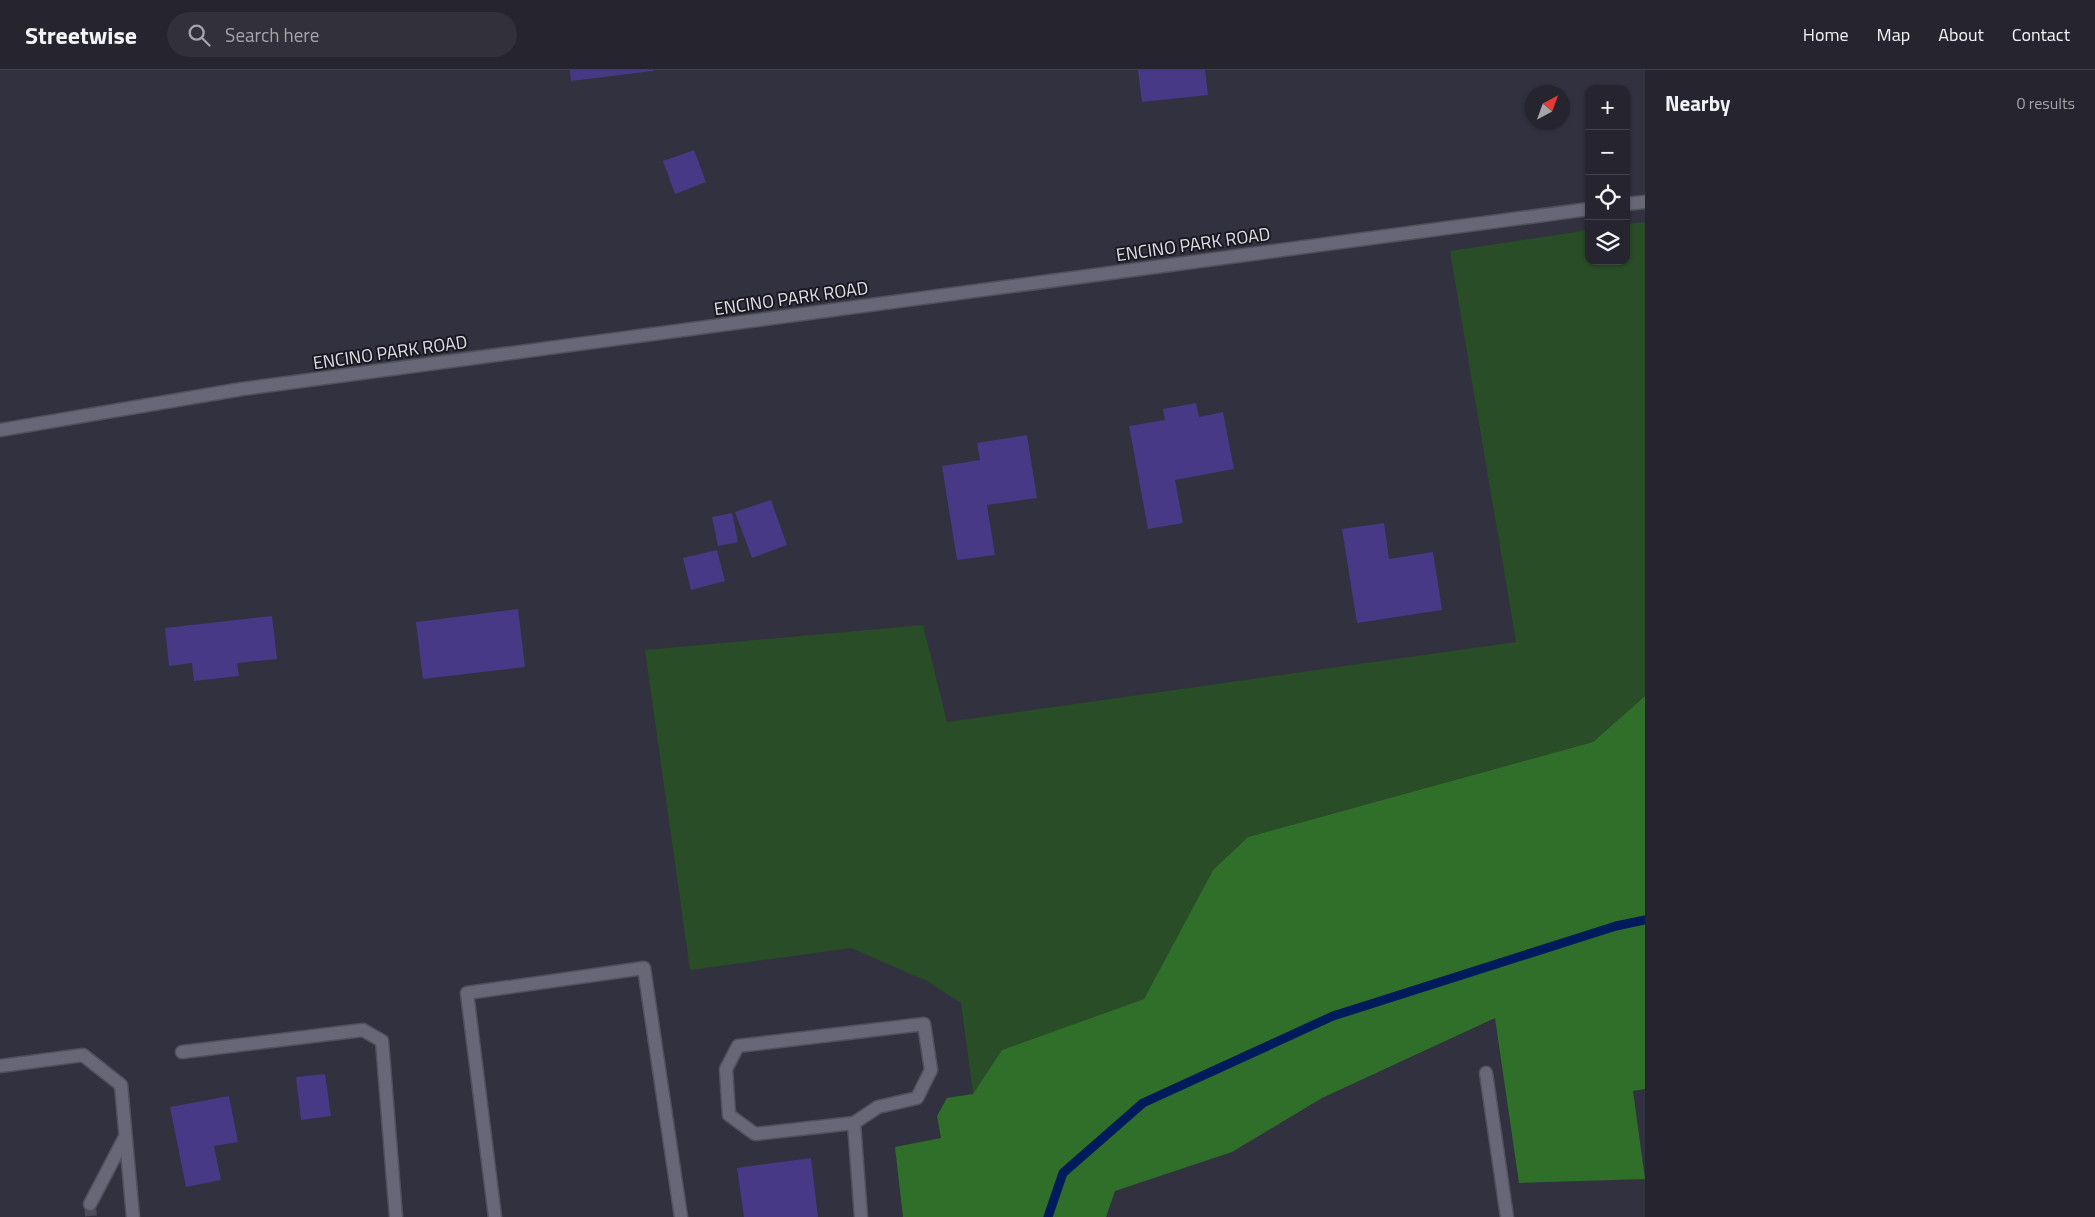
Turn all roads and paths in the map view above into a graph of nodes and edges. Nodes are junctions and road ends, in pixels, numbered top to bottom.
1 (1645, 202) edge
2 (1630, 204) edge
3 (1585, 210) edge
4 (0, 430) edge
5 (182, 1052) dead end
6 (0, 1066) edge
7 (1486, 1073) dead end
8 (854, 1123) junction
9 (125, 1137) junction
10 (90, 1204) tunnel mouth
11 (133, 1217) edge
12 (396, 1217) edge
13 (495, 1217) edge
14 (681, 1217) edge
15 (861, 1217) edge
16 (1508, 1217) edge

1 - 2 street
3 - 4 street, ENCINO PARK ROAD
5 - 12 street
6 - 9 street
7 - 16 street
8 - 8 street
8 - 15 street
9 - 10 street
9 - 11 street
13 - 14 street

